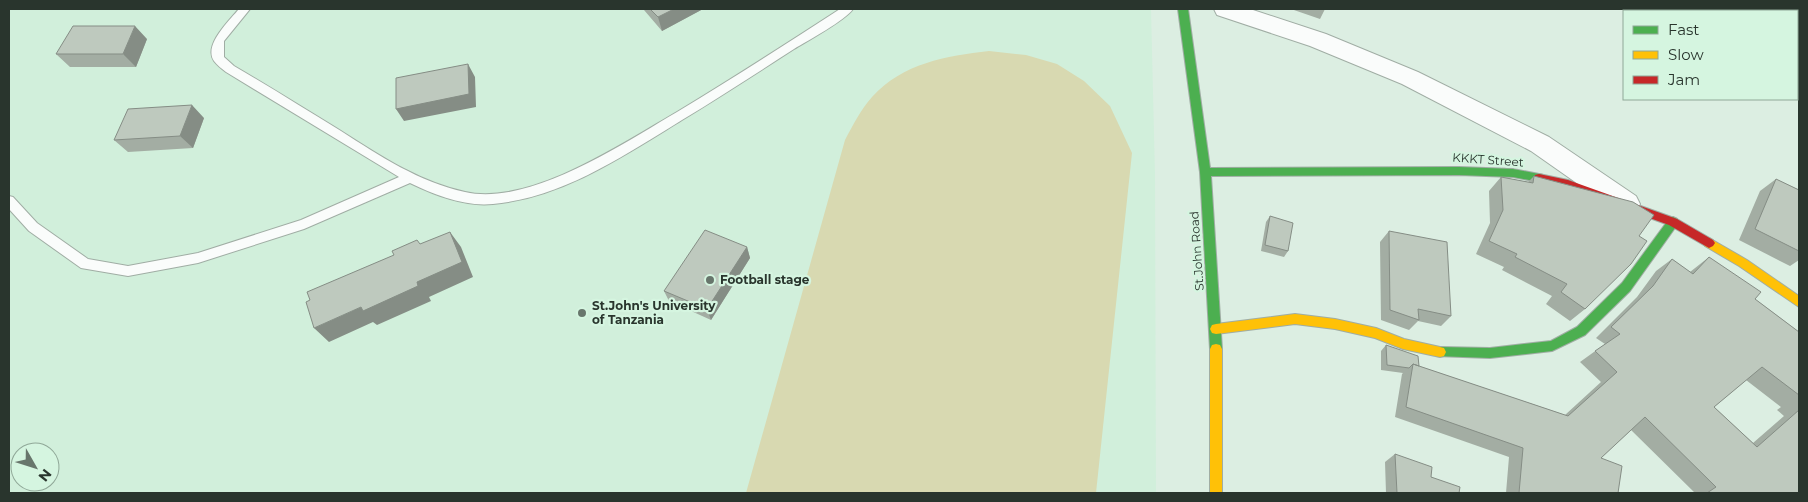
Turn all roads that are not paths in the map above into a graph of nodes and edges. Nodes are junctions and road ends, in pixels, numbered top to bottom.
1 (245, 9) edge
2 (848, 9) edge
3 (1184, 9) edge
4 (1225, 9) edge
5 (1205, 172) junction
6 (411, 177) junction
7 (9, 201) edge
8 (1630, 205) junction
9 (1673, 222) junction
10 (1799, 302) edge
11 (1216, 329) junction
12 (1216, 493) edge

1 - 6 lane
2 - 6 lane
3 - 5 street, St.John Road
4 - 8 street
5 - 8 street, KKKT Street
5 - 11 street, St.John Road
6 - 7 lane
8 - 9 street, KKKT Street
9 - 10 street, KKKT Street
9 - 11 street
11 - 12 street, St.John Road

